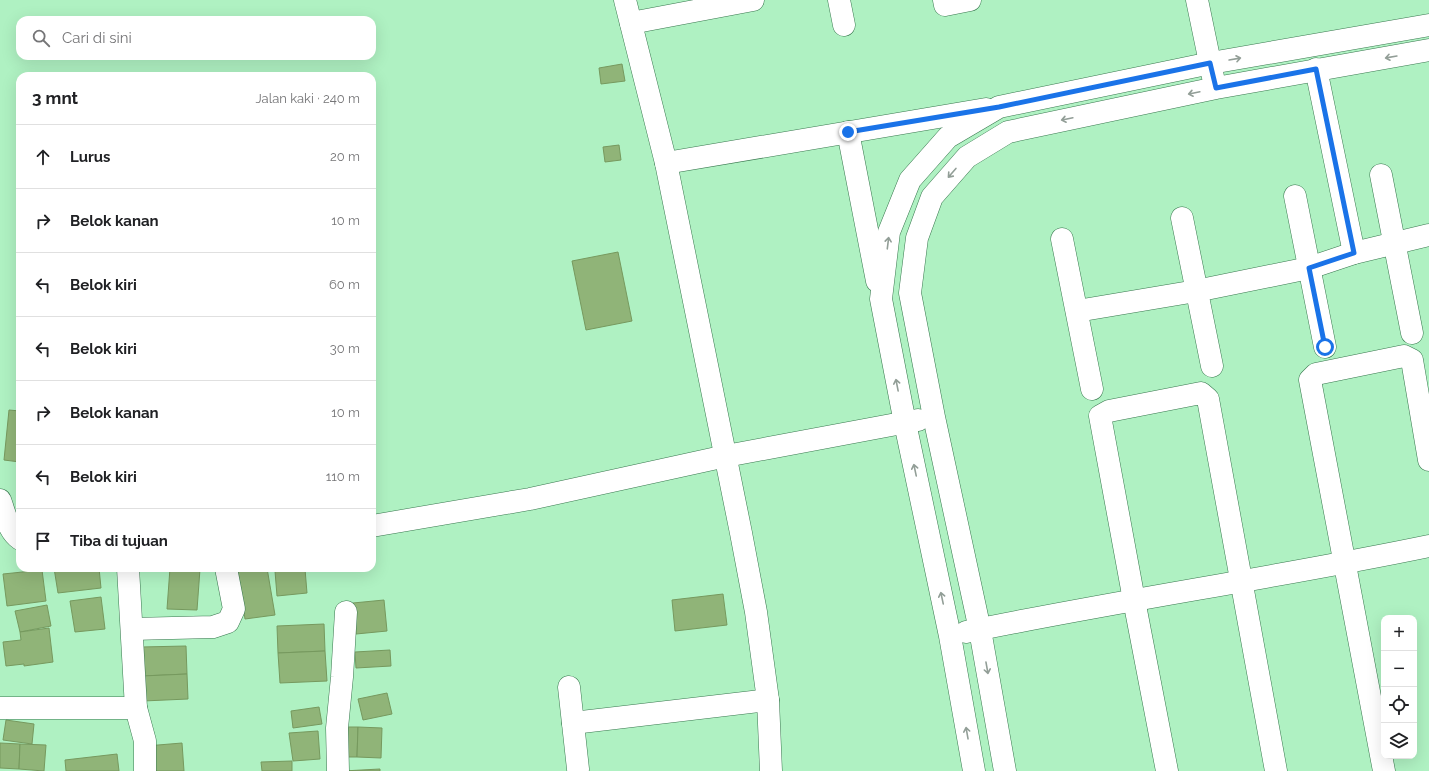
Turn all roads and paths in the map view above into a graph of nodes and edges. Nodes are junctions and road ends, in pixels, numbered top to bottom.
1 (625, 0) edge
2 (753, 0) edge
3 (839, 0) edge
4 (944, 0) edge
5 (970, 0) edge
6 (1197, 0) edge
7 (672, 8) edge
8 (631, 23) junction
9 (1429, 24) edge
10 (844, 25) dead end
11 (1429, 50) edge
12 (1210, 63) junction
13 (1316, 69) junction
14 (1216, 88) junction
15 (999, 107) junction
16 (848, 132) junction
17 (666, 163) junction
18 (1381, 175) dead end
19 (1295, 196) dead end
20 (1182, 218) dead end
21 (1429, 236) edge
22 (1062, 239) dead end
23 (1395, 243) junction
24 (1354, 253) junction
25 (1309, 268) junction
26 (1196, 290) junction
27 (881, 299) junction
28 (1077, 311) junction
29 (1412, 333) dead end
30 (1325, 347) dead end
31 (1212, 366) dead end
32 (1092, 389) dead end
33 (934, 417) junction
34 (905, 423) junction
35 (726, 456) junction
36 (1429, 460) edge
37 (0, 500) edge
38 (376, 525) edge
39 (16, 537) edge
40 (1429, 546) edge
41 (1344, 564) junction
42 (128, 572) edge
43 (227, 572) edge
44 (1242, 580) junction
45 (1134, 600) junction
46 (346, 612) dead end
47 (132, 629) junction
48 (980, 630) junction
49 (950, 636) junction
50 (569, 687) dead end
51 (768, 700) junction
52 (0, 708) edge
53 (136, 708) junction
54 (573, 723) junction
55 (578, 769) dead end
56 (145, 771) edge
57 (338, 771) edge
58 (771, 771) edge
59 (974, 771) edge
60 (1005, 771) edge
61 (1167, 771) edge
62 (1276, 771) edge
63 (1384, 771) edge

1 - 8 street
2 - 7 street
3 - 10 street
4 - 5 street
6 - 12 street
7 - 8 street
8 - 17 street
12 -> 9 street
11 -> 13 street
12 - 14 street
12 - 15 street
13 - 14 street
13 - 24 street
14 -> 33 street
15 - 16 street
27 -> 15 street
16 - 17 street
16 - 27 street
17 - 35 street
18 - 23 street
19 - 25 street
20 - 26 street
21 - 23 street
22 - 28 street
23 - 24 street
23 - 29 street
24 - 25 street
25 - 26 street
25 - 30 street
26 - 28 street
26 - 31 street
34 -> 27 street
28 - 32 street
33 - 34 street
33 - 48 street
34 - 35 street
49 -> 34 street
35 - 38 street
35 - 51 street
36 - 41 street
37 - 39 street
40 - 41 street
41 - 44 street
41 - 63 street
42 - 47 street
43 - 47 street
44 - 45 street
44 - 45 street
44 - 62 street
45 - 48 street
45 - 61 street
46 - 57 street
47 - 53 street
48 - 49 street
48 -> 60 street
59 -> 49 street
50 - 54 street
51 - 54 street
51 - 58 street
52 - 53 street
53 - 56 street
54 - 55 street

